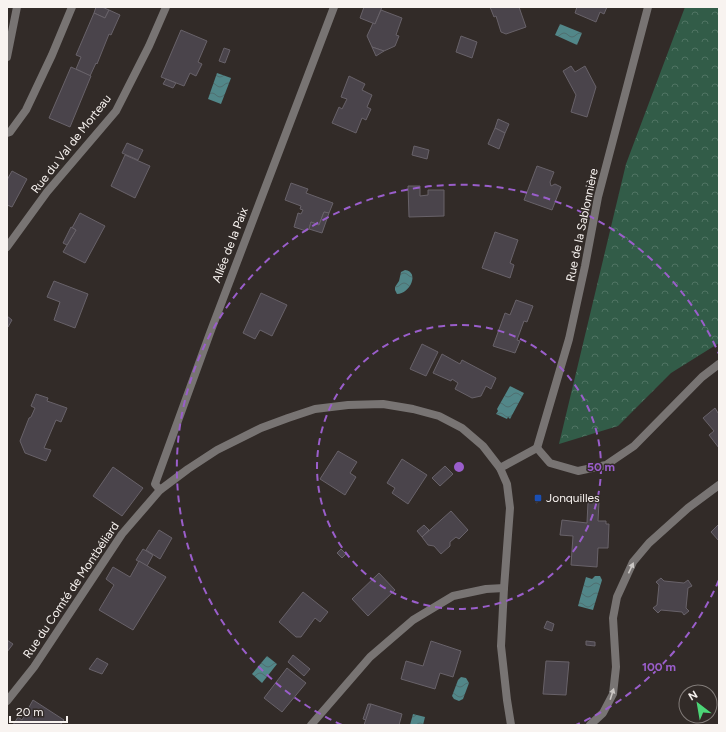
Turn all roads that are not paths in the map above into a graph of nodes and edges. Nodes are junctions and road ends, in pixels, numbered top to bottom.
1 (17, 7) edge
2 (72, 7) edge
3 (166, 7) edge
4 (334, 7) edge
5 (648, 7) edge
6 (7, 57) edge
7 (7, 133) edge
8 (7, 247) edge
9 (719, 364) edge
10 (537, 448) junction
11 (500, 468) junction
12 (719, 485) edge
13 (160, 490) junction
14 (504, 588) junction
15 (7, 701) edge
16 (513, 724) edge
17 (311, 725) edge
18 (590, 725) edge

1 - 6 street
2 - 7 street
3 - 8 street, Rue du Val de Morteau
4 - 13 street, Allée de la Paix
5 - 10 street, Rue de la Sablonnière
9 - 10 street
10 - 11 street
11 - 13 street, Rue du Comté de Montbéliard
11 - 14 street, Rue du Comté de Montbéliard
18 -> 12 street
13 - 15 street, Rue du Comté de Montbéliard
14 - 16 street, Rue du Comté de Montbéliard
14 - 17 street

